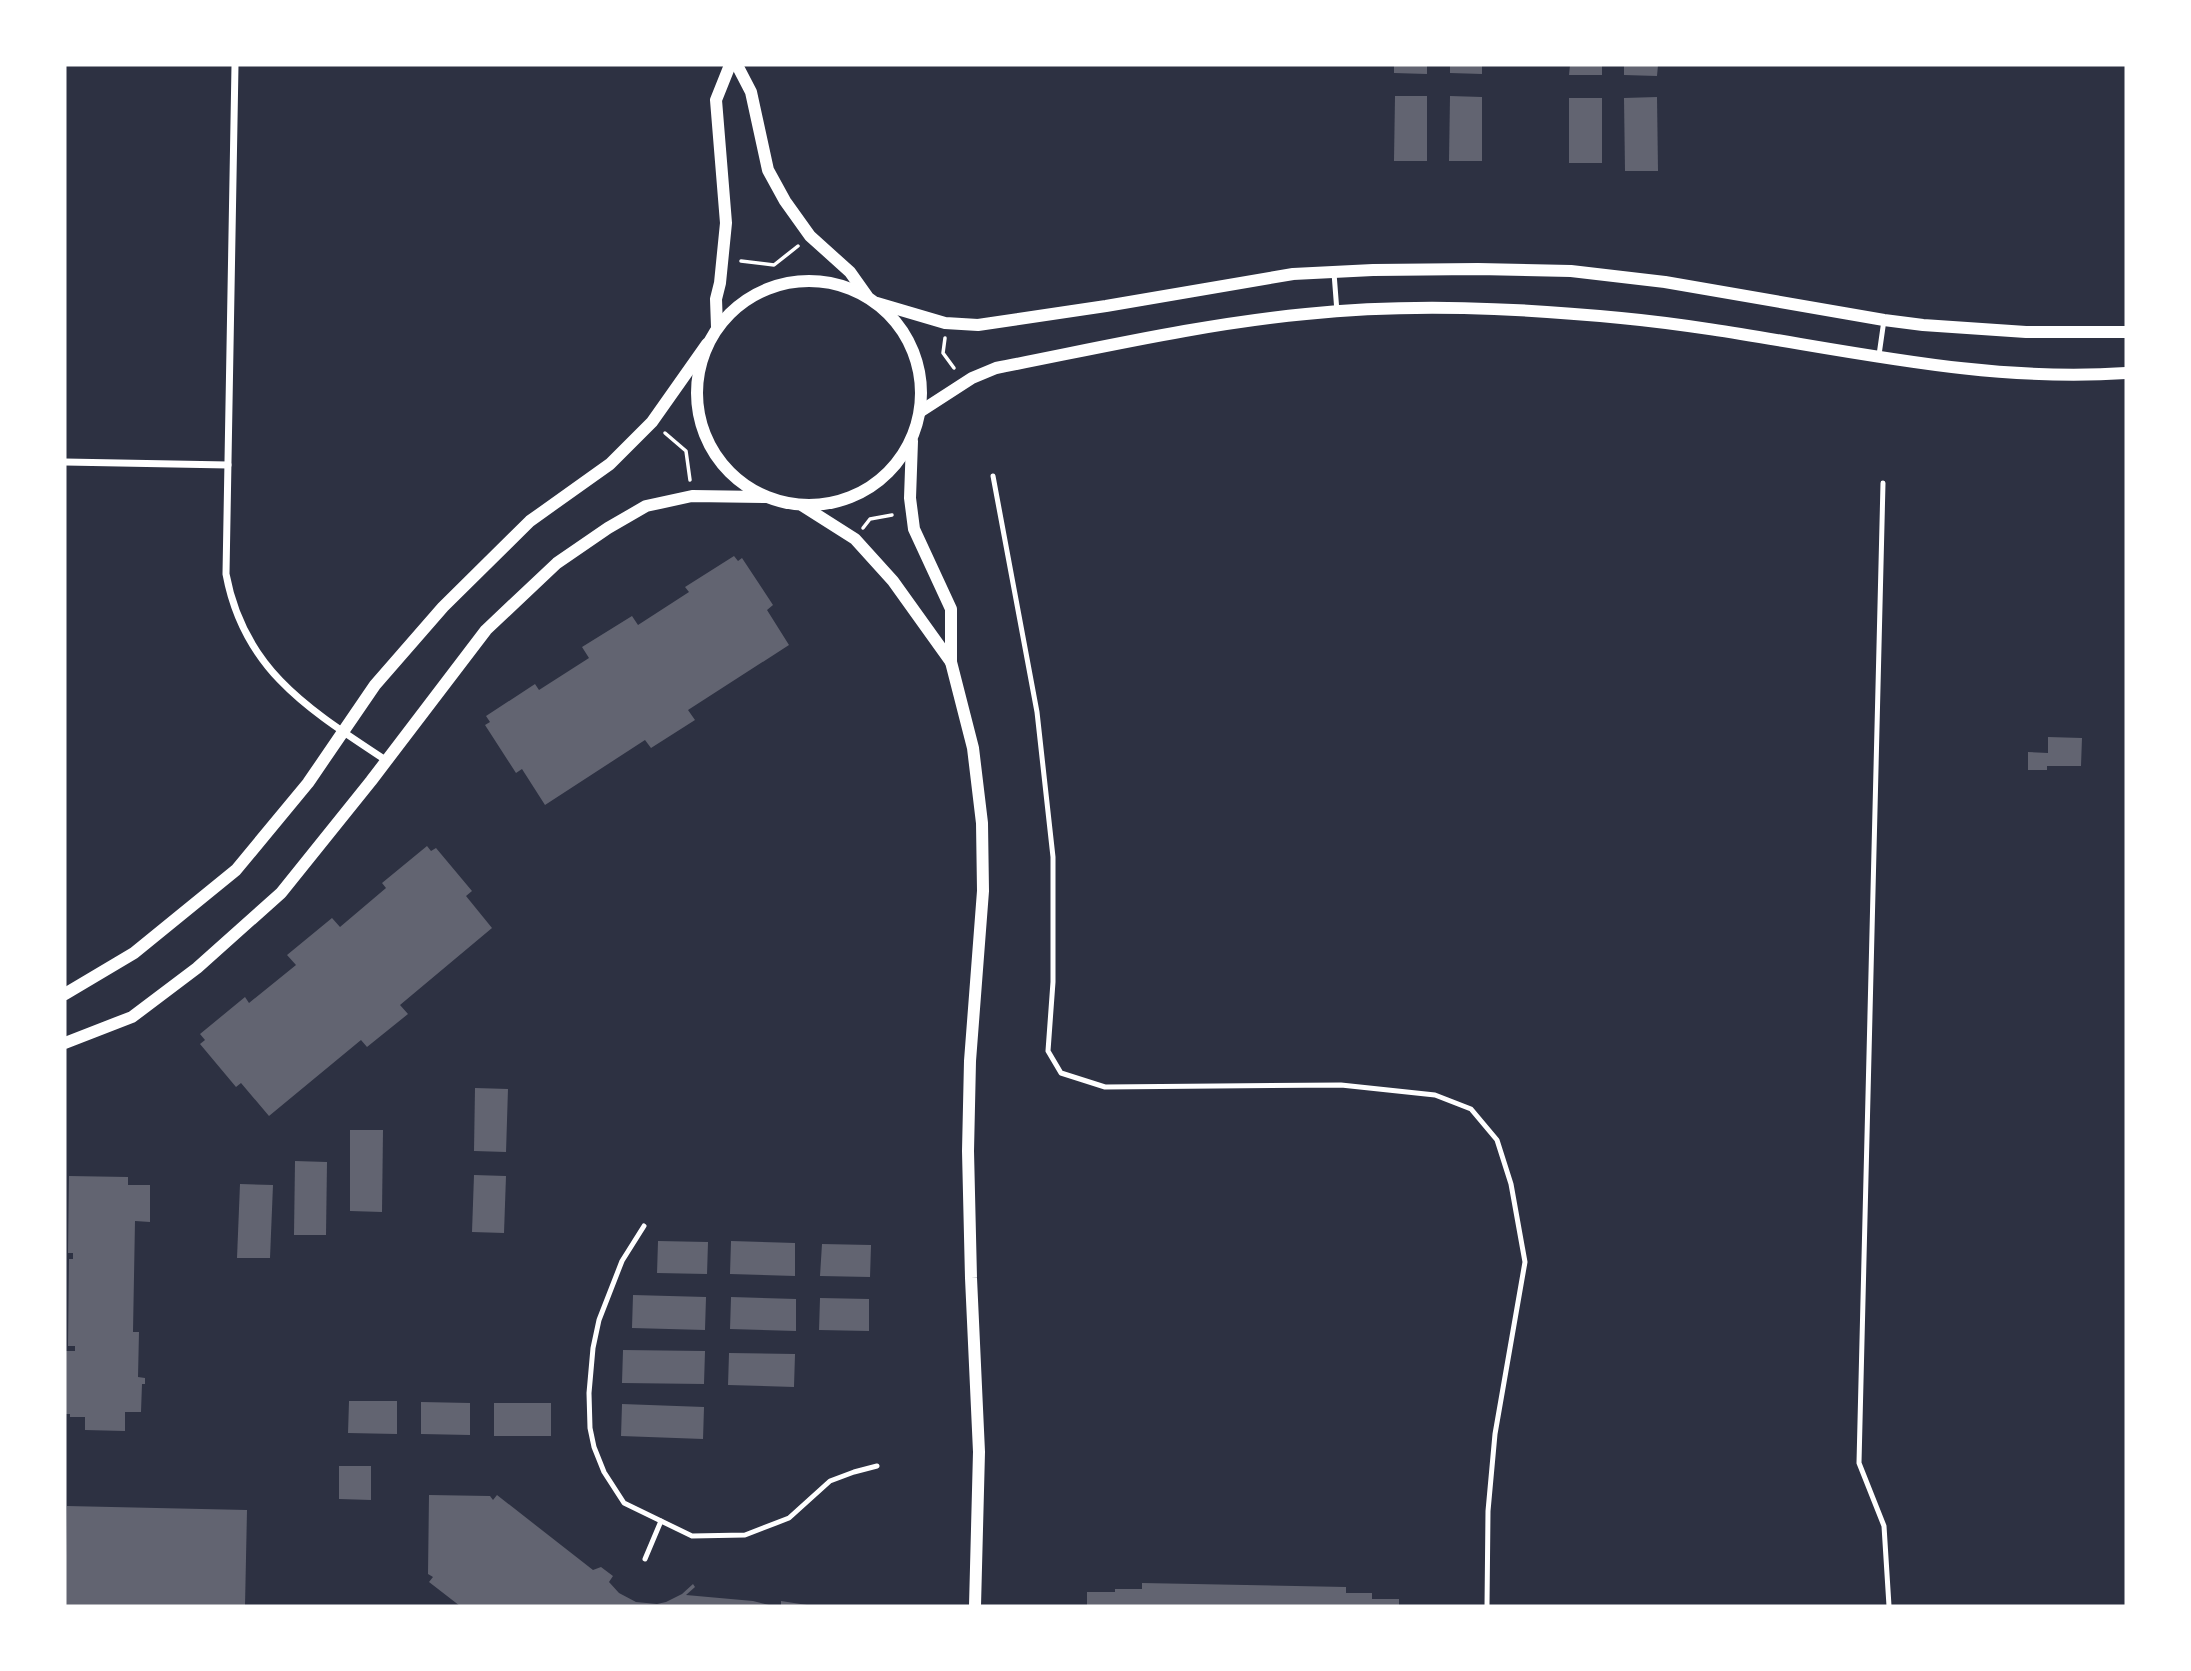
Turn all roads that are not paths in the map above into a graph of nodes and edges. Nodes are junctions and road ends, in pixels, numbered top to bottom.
1 (235, 65) edge
2 (730, 65) edge
3 (737, 65) edge
4 (1334, 272) junction
5 (872, 299) junction
6 (1337, 312) junction
7 (1884, 320) junction
8 (717, 327) junction
9 (2126, 332) edge
10 (708, 344) junction
11 (1878, 358) junction
12 (2126, 373) edge
13 (921, 411) junction
14 (912, 441) junction
15 (65, 462) edge
16 (228, 465) junction
17 (993, 476) dead end
18 (1883, 483) dead end
19 (766, 497) junction
20 (803, 506) junction
21 (951, 662) junction
22 (343, 732) junction
23 (387, 761) junction
24 (65, 994) edge
25 (65, 1044) edge
26 (644, 1226) dead end
27 (877, 1466) dead end
28 (661, 1521) junction
29 (645, 1559) dead end
30 (975, 1606) edge
31 (1487, 1606) edge
32 (1889, 1606) edge

1 - 16 street
2 - 8 street
3 - 5 street
4 - 5 street
4 - 6 lane
4 - 7 street
5 - 8 street
5 - 13 street
6 - 11 street
6 - 13 street
7 - 9 street
7 - 11 lane
8 - 10 street
10 - 19 street
10 - 22 street
11 - 12 street
13 - 14 street
14 - 20 street
14 - 21 street
15 - 16 street
16 - 22 street
17 - 31 lane
18 - 32 lane
19 - 20 street
19 - 23 street
20 - 21 street
21 - 30 street
22 - 23 street
22 - 24 street
23 - 25 street
26 - 28 lane
27 - 28 lane
28 - 29 lane

